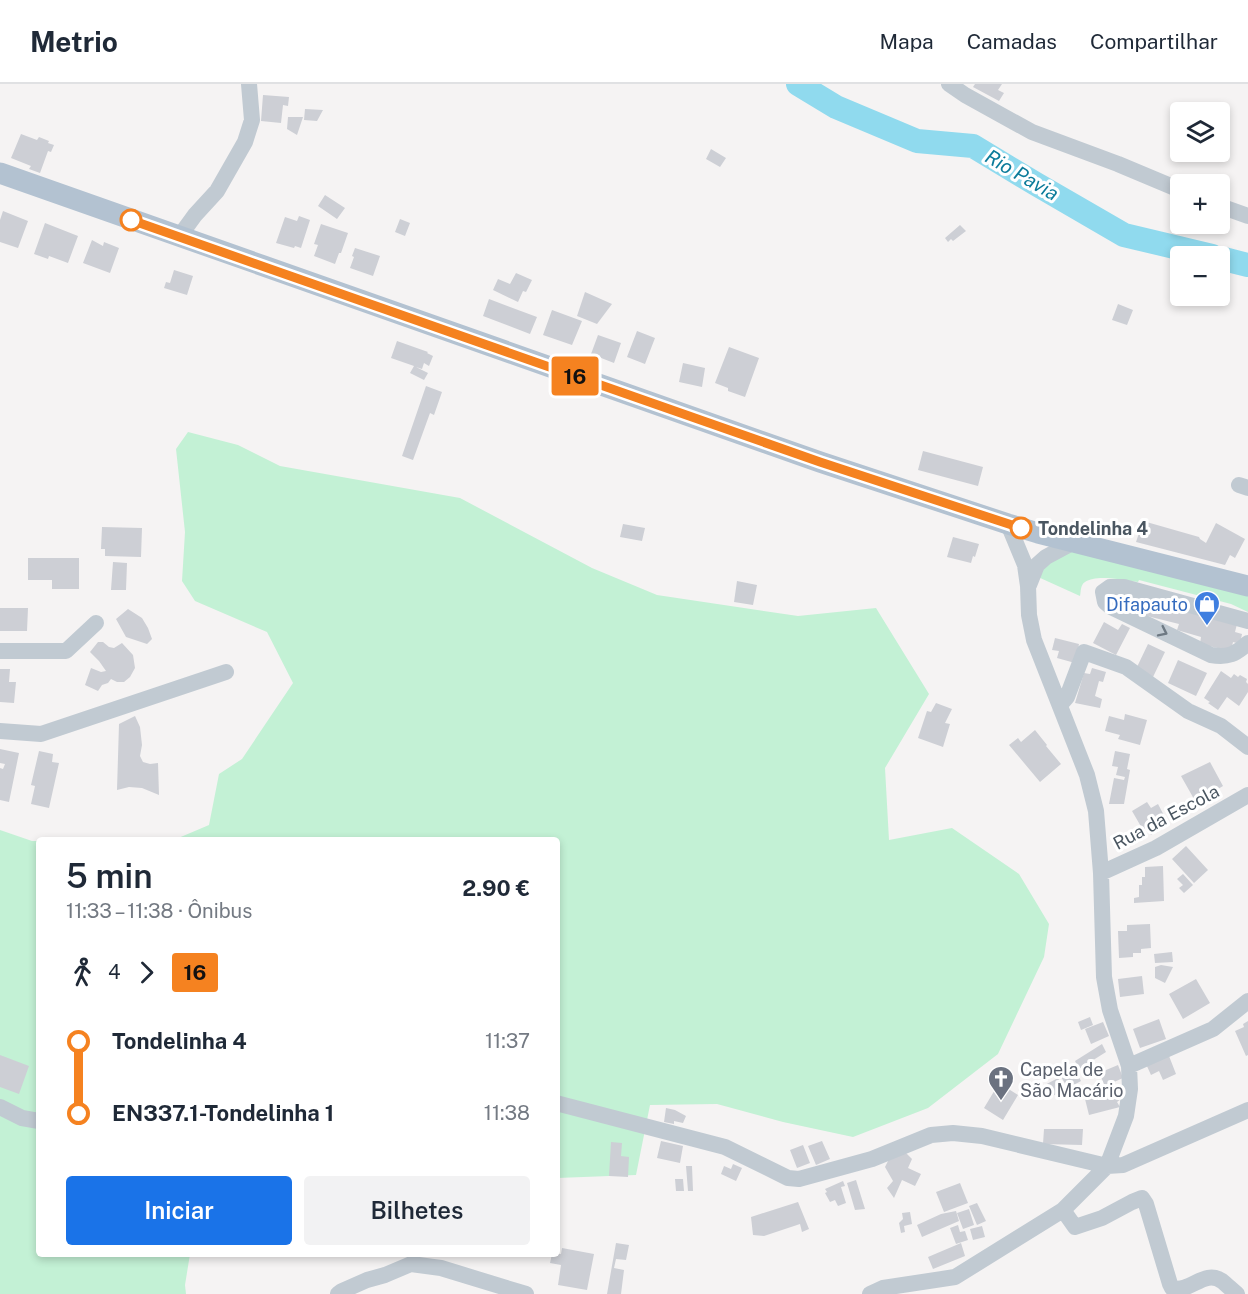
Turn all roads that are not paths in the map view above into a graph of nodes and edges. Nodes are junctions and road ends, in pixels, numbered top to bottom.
1 (249, 84) edge
2 (949, 84) edge
3 (0, 173) edge
4 (1170, 186) edge
5 (1230, 210) edge
6 (1248, 216) edge
7 (179, 237) junction
8 (1008, 524) junction
9 (1038, 533) junction
10 (1074, 542) junction
11 (1020, 551) junction
12 (1046, 557) junction
13 (1248, 585) edge
14 (1028, 586) junction
15 (1248, 621) edge
16 (96, 622) dead end
17 (1248, 643) edge
18 (0, 651) edge
19 (226, 672) dead end
20 (1060, 705) junction
21 (0, 731) edge
22 (1248, 747) edge
23 (1248, 795) edge
24 (1101, 873) junction
25 (1248, 1001) edge
26 (1129, 1066) junction
27 (560, 1104) edge
28 (0, 1107) edge
29 (1248, 1110) edge
30 (36, 1120) edge
31 (1107, 1166) junction
32 (1063, 1210) junction
33 (956, 1277) junction
34 (338, 1294) edge
35 (526, 1294) edge
36 (870, 1294) edge
37 (944, 1294) edge
38 (1237, 1294) edge

1 - 7 street
2 - 4 street
3 - 7 main road
5 - 6 street
7 - 8 main road
8 - 9 main road
8 - 11 street
9 - 10 main road
9 - 11 street
9 - 12 street
10 - 12 street
10 - 13 main road
11 - 14 street
12 - 14 street
14 - 20 street
15 -> 17 street
16 - 18 street
19 - 21 street
20 - 22 street
20 - 24 street
23 - 24 street, Rua da Escola
24 - 26 street
25 - 26 street
26 - 31 street
27 - 31 street
28 - 30 street
29 - 31 street
31 - 32 street
32 - 33 street
32 - 38 street
33 - 36 street
33 - 37 street
34 - 35 street

